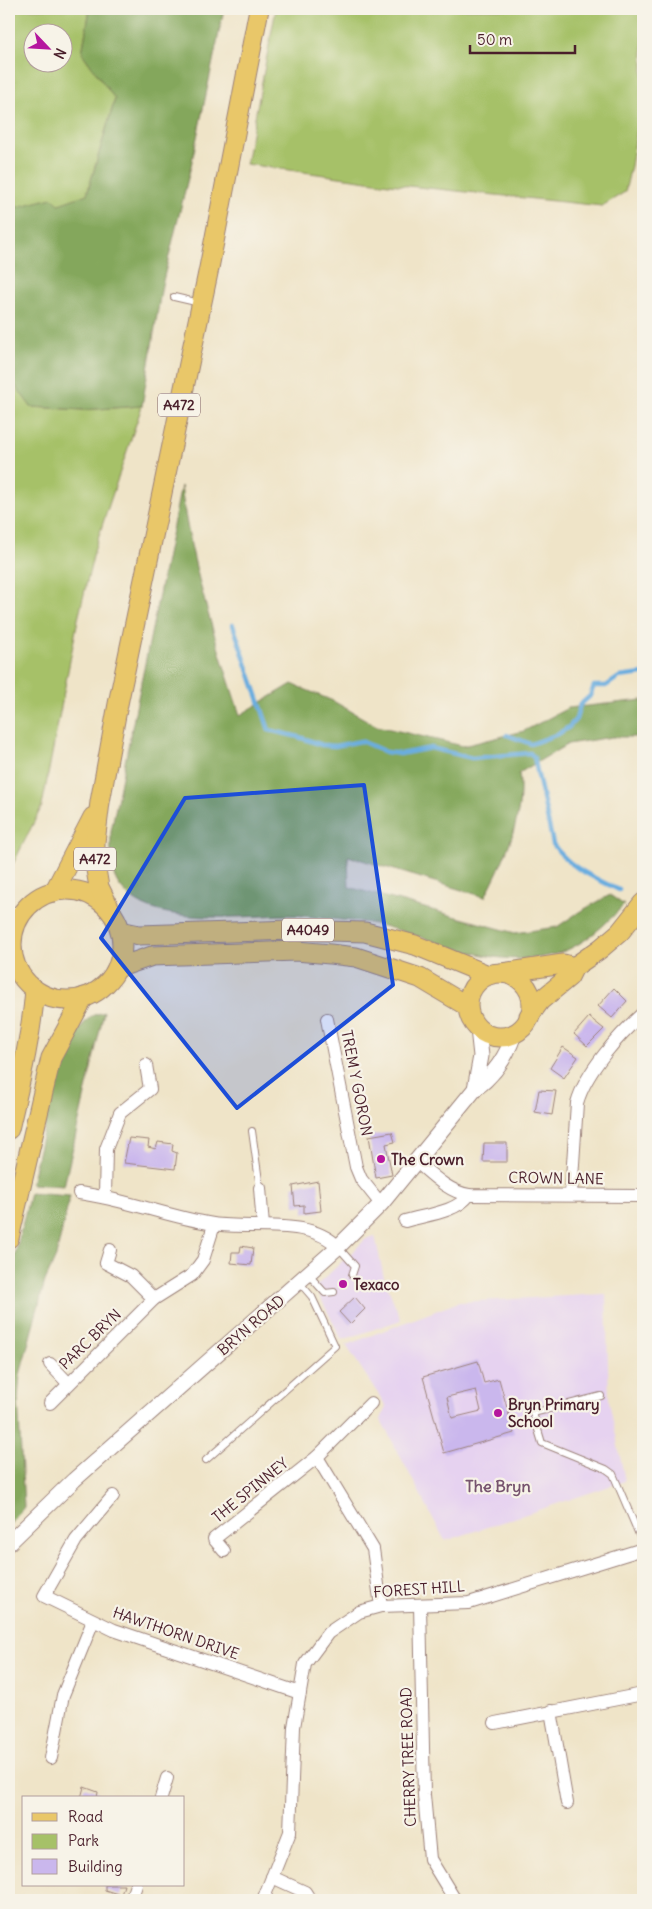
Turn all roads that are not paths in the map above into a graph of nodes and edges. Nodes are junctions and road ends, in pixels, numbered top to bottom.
1 (259, 9) edge
2 (174, 297) dead end
3 (202, 303) junction
4 (100, 802) junction
5 (54, 892) junction
6 (643, 903) edge
7 (17, 913) edge
8 (112, 913) junction
9 (120, 931) junction
10 (574, 967) junction
11 (14, 968) edge
12 (117, 968) junction
13 (493, 974) junction
14 (35, 990) junction
15 (84, 997) junction
16 (467, 1006) junction
17 (642, 1015) edge
18 (530, 1016) junction
19 (327, 1019) dead end
20 (478, 1029) junction
21 (514, 1034) junction
22 (146, 1065) dead end
23 (475, 1089) junction
24 (9, 1129) edge
25 (252, 1131) dead end
26 (418, 1162) junction
27 (260, 1188) joint
28 (79, 1193) dead end
29 (571, 1194) junction
30 (468, 1195) junction
31 (105, 1196) junction
32 (643, 1196) edge
33 (381, 1204) junction
34 (404, 1221) dead end
35 (214, 1224) junction
36 (264, 1226) junction
37 (9, 1238) edge
38 (338, 1247) junction
39 (110, 1250) dead end
40 (352, 1275) dead end
41 (304, 1278) junction
42 (334, 1292) dead end
43 (154, 1299) junction
44 (50, 1364) dead end
45 (68, 1383) junction
46 (601, 1396) dead end
47 (50, 1403) dead end
48 (372, 1403) dead end
49 (317, 1457) junction
50 (206, 1460) dead end
51 (113, 1496) dead end
52 (9, 1543) edge
53 (643, 1544) edge
54 (643, 1549) edge
55 (224, 1551) dead end
56 (420, 1605) junction
57 (381, 1606) junction
58 (93, 1621) junction
59 (300, 1692) junction
60 (643, 1694) edge
61 (551, 1711) junction
62 (495, 1723) dead end
63 (51, 1758) dead end
64 (166, 1778) dead end
65 (162, 1796) edge
66 (567, 1803) dead end
67 (272, 1877) junction
68 (136, 1886) edge
69 (131, 1900) edge
70 (263, 1900) edge
71 (310, 1900) edge
72 (455, 1900) edge

1 - 3 main road, A472
2 - 3 lane
3 - 4 main road, A472
4 - 5 main road, A472
4 - 8 main road, A472
5 - 7 main road
5 - 8 main road
6 - 10 main road
7 - 11 main road
8 - 9 main road
9 - 12 main road
9 - 13 main road, A4049
10 - 13 main road, A4049
10 - 18 main road
11 - 14 main road
12 - 15 main road
12 - 16 main road, A4049
13 - 16 main road
13 - 18 main road
14 - 15 main road
14 - 24 main road
15 - 37 main road
16 - 20 main road
17 - 29 street
18 - 21 main road
19 - 33 street, TREM Y GORON
20 - 21 main road
20 - 23 street, BRYN ROAD
21 - 23 street, BRYN ROAD
22 - 31 street
23 - 26 street, BRYN ROAD
25 - 27 lane
26 - 30 street, CROWN LANE
26 - 33 street, BRYN ROAD
27 - 36 street
28 - 31 street
29 - 30 street, CROWN LANE
29 - 32 street, CROWN LANE
30 - 34 street
31 - 35 street
33 - 38 street, BRYN ROAD
35 - 36 street
35 - 43 street, PARC BRYN
36 - 38 street
38 - 40 lane
38 - 41 street, BRYN ROAD
39 - 43 street
41 - 42 lane
41 - 50 lane
41 - 52 street, BRYN ROAD
43 - 45 street, PARC BRYN
44 - 45 street
45 - 47 street, PARC BRYN
46 - 53 lane
48 - 49 street, THE SPINNEY
49 - 55 street, THE SPINNEY
49 - 57 street
51 - 58 street, HAWTHORN DRIVE
54 - 56 street, FOREST HILL
56 - 57 street, FOREST HILL
56 - 72 street, CHERRY TREE ROAD
57 - 59 street, FOREST HILL
58 - 59 street, HAWTHORN DRIVE
58 - 63 street
59 - 67 street, FOREST HILL
60 - 61 street
61 - 62 street
61 - 66 street
64 - 65 street
67 - 70 street, FOREST HILL
67 - 71 street
68 - 69 street

